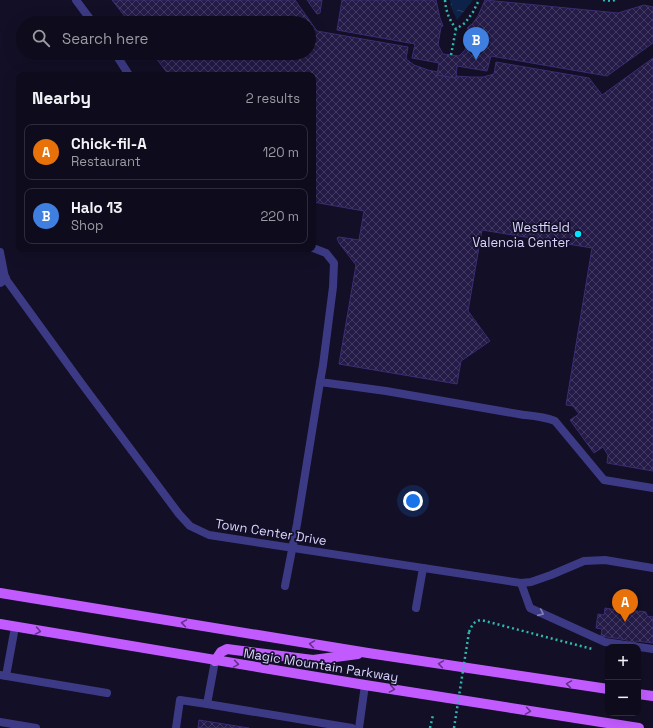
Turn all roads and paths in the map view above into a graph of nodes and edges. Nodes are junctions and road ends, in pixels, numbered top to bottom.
1 (76, 0) edge
2 (445, 0) edge
3 (479, 0) edge
4 (602, 0) edge
5 (615, 0) edge
6 (88, 16) edge
7 (456, 29) junction
8 (451, 55) dead end
9 (119, 60) edge
10 (127, 72) edge
11 (316, 249) edge
12 (0, 252) edge
13 (2, 277) edge
14 (320, 382) junction
15 (653, 488) edge
16 (292, 548) junction
17 (423, 568) junction
18 (653, 568) edge
19 (521, 583) junction
20 (285, 586) dead end
21 (0, 594) edge
22 (416, 608) dead end
23 (0, 624) edge
24 (15, 627) junction
25 (653, 649) edge
26 (599, 650) dead end
27 (368, 653) junction
28 (215, 661) junction
29 (3, 675) edge
30 (364, 685) junction
31 (605, 690) edge
32 (107, 693) dead end
33 (641, 694) edge
34 (653, 696) edge
35 (207, 704) junction
36 (433, 715) dead end
37 (0, 722) edge
38 (36, 728) edge
39 (176, 728) edge
40 (352, 728) edge
41 (359, 728) edge
42 (430, 728) edge
43 (454, 728) edge
44 (639, 728) edge

1 - 6 lane
2 - 7 path
3 - 7 path
4 - 5 path
7 - 8 path
9 - 10 lane
11 - 14 lane
12 - 13 lane, Town Center Drive
13 - 16 lane, Town Center Drive
14 - 15 lane
14 - 16 lane
16 - 17 lane, Town Center Drive
16 - 20 lane
17 - 19 lane, Town Center Drive
17 - 22 lane
18 - 19 lane, Town Center Drive
19 -> 25 lane
27 -> 21 main road, Magic Mountain Parkway
23 - 24 main road, Magic Mountain Parkway
24 -> 28 main road, Magic Mountain Parkway
24 - 29 lane
26 - 43 path, bridge
27 - 28 main road
31 -> 27 main road, Magic Mountain Parkway
28 -> 30 main road, Magic Mountain Parkway
28 - 35 lane
29 - 32 lane
30 - 41 lane
30 -> 44 main road, Magic Mountain Parkway
33 - 34 main road
35 - 39 lane
35 - 40 lane
36 - 42 path
37 - 38 lane

